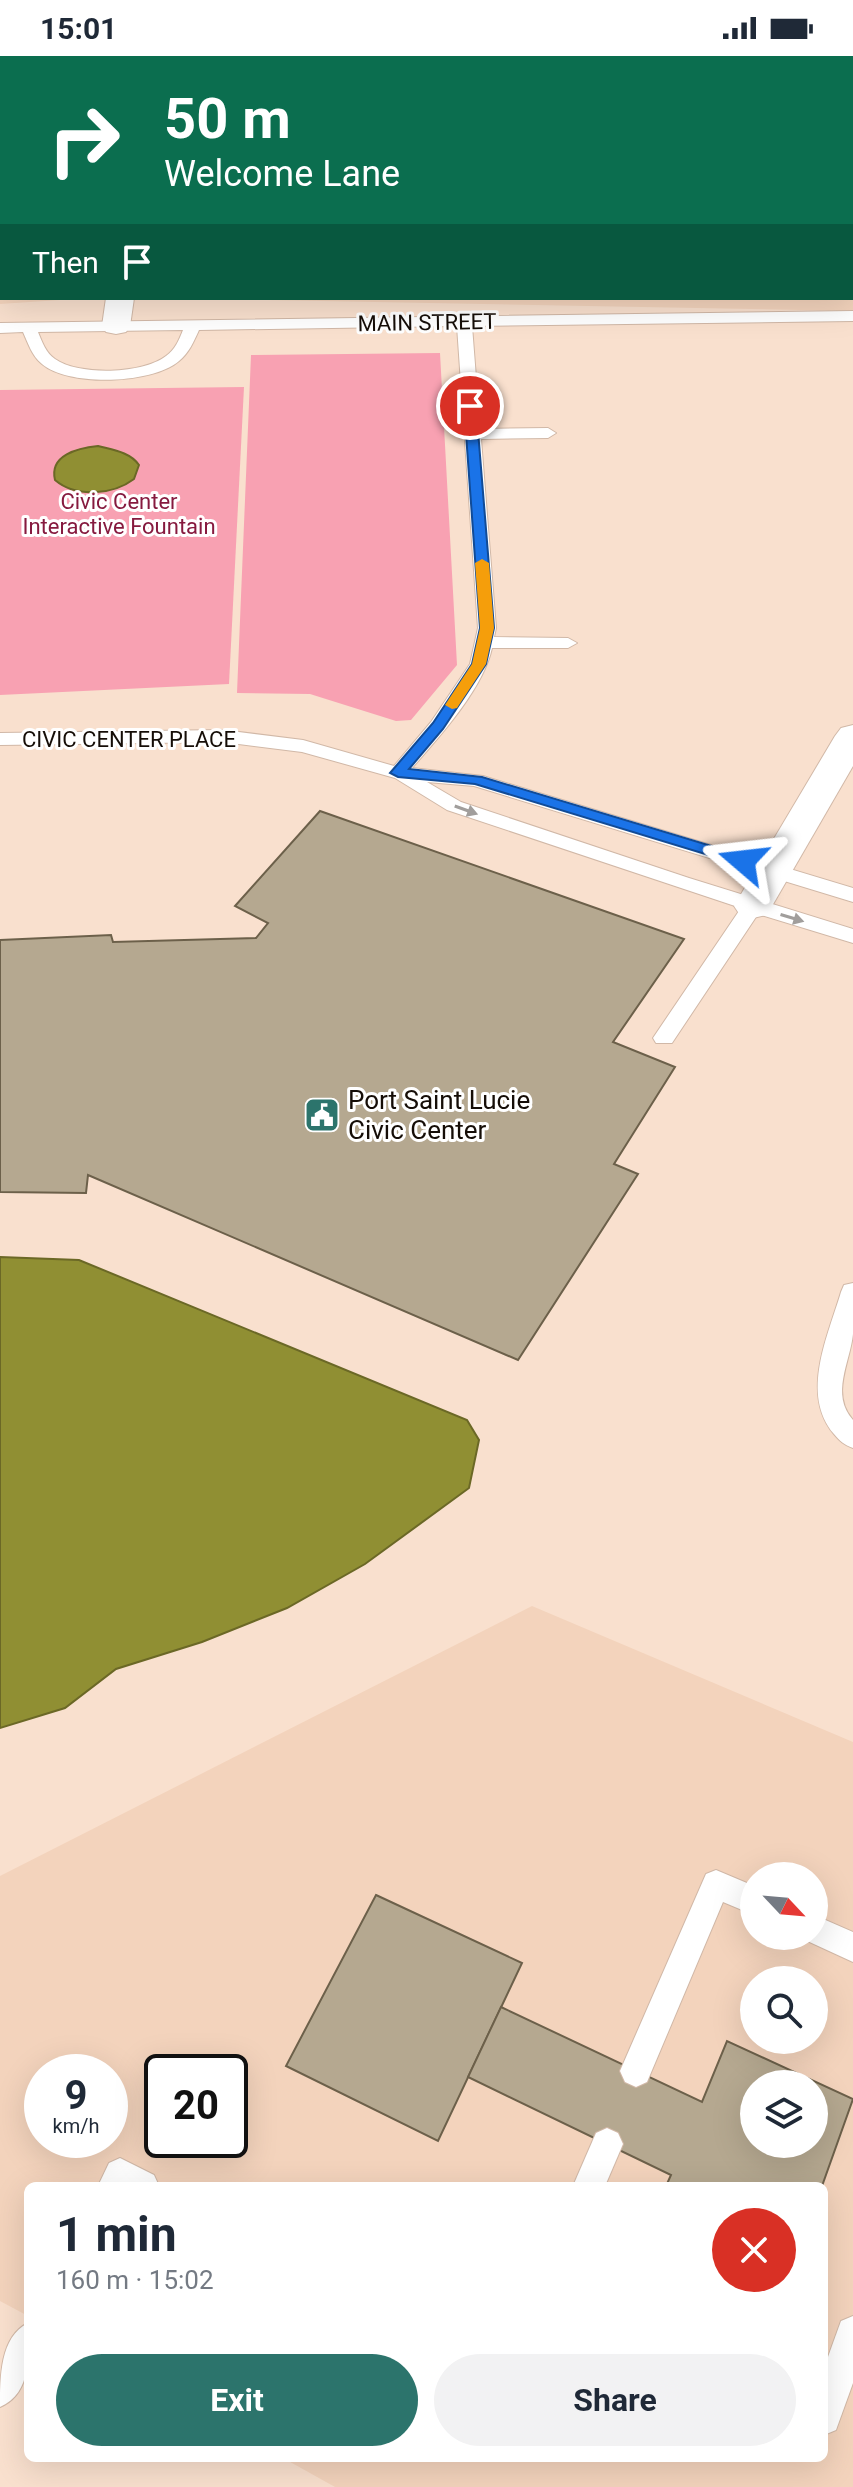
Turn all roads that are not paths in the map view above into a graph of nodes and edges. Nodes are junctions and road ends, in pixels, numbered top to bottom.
1 (120, 300) edge
2 (707, 300) edge
3 (853, 316) edge
4 (711, 318) junction
5 (464, 322) junction
6 (193, 325) junction
7 (116, 326) junction
8 (28, 327) junction
9 (0, 328) edge
10 (548, 433) dead end
11 (472, 434) junction
12 (483, 642) junction
13 (568, 643) dead end
14 (853, 736) edge
15 (0, 739) edge
16 (398, 773) junction
17 (773, 870) junction
18 (853, 895) edge
19 (753, 906) junction
20 (853, 936) edge
21 (664, 1038) dead end
22 (853, 1292) edge
23 (853, 1438) edge
24 (740, 1895) edge
25 (828, 1935) edge
26 (853, 1947) edge
27 (636, 2071) dead end
28 (607, 2144) dead end
29 (116, 2182) edge
30 (135, 2182) edge
31 (591, 2182) edge
32 (853, 2333) edge
33 (24, 2347) edge
34 (0, 2390) edge
35 (828, 2406) edge

1 - 7 street
2 - 4 lane
3 - 4 lane, MAIN STREET
4 - 5 lane, MAIN STREET
5 - 6 lane, MAIN STREET
5 - 11 lane
6 - 7 lane, MAIN STREET
6 - 8 lane
7 - 8 lane, MAIN STREET
8 - 9 lane, MAIN STREET
10 - 11 lane
11 - 12 lane
12 - 13 lane
12 - 16 lane
14 - 17 street
15 - 16 lane, CIVIC CENTER PLACE
16 - 17 lane, CIVIC CENTER PLACE
16 -> 19 lane, CIVIC CENTER PLACE
17 - 18 lane, CIVIC CENTER PLACE
17 - 19 street
19 -> 20 lane, CIVIC CENTER PLACE
19 - 21 lane
22 - 23 lane
24 - 27 lane
25 - 26 lane
28 - 31 lane
29 - 30 lane
32 - 35 lane
33 - 34 lane

